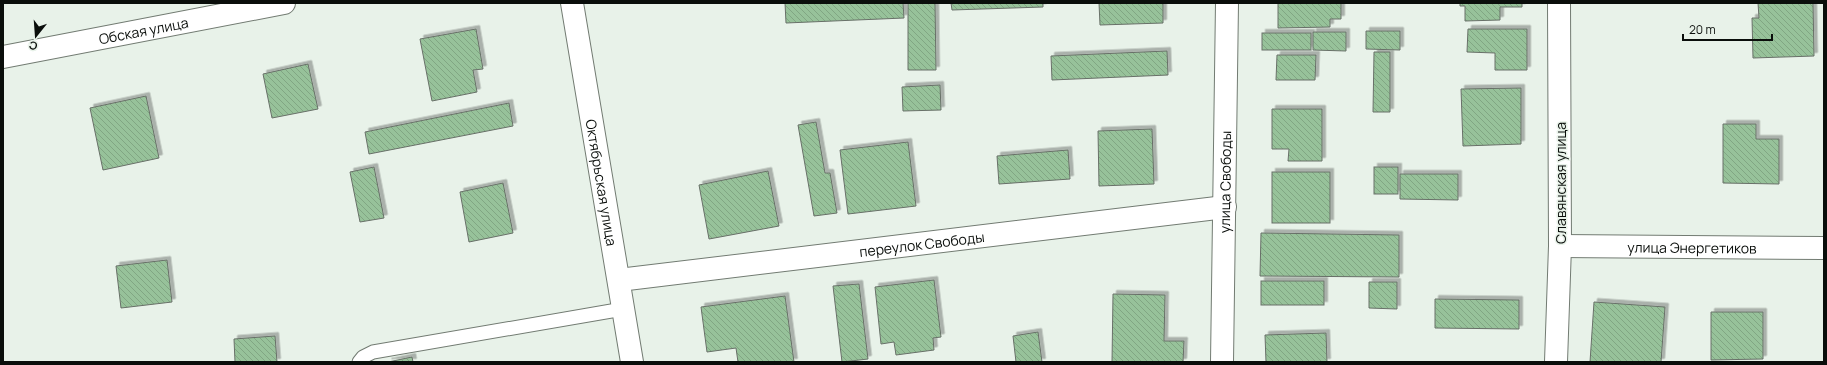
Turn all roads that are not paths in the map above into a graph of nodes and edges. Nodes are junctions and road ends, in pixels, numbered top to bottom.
1 (284, 3) edge
2 (572, 3) edge
3 (1227, 3) edge
4 (1559, 3) edge
5 (3, 57) edge
6 (1225, 207) junction
7 (1560, 246) junction
8 (1824, 248) edge
9 (619, 280) junction
10 (623, 309) junction
11 (359, 362) edge
12 (632, 362) edge
13 (1222, 362) edge
14 (1556, 362) edge

1 - 5 street, Обская улица
2 - 9 street, Октябрьская улица
3 - 6 street, улица Свободы
4 - 7 street, Славянская улица
6 - 9 street, переулок Свободы
6 - 13 street, улица Свободы
7 - 8 street, улица Энергетиков
7 - 14 street, Славянская улица
9 - 10 street, Октябрьская улица
10 - 11 lane
10 - 12 street, Октябрьская улица

